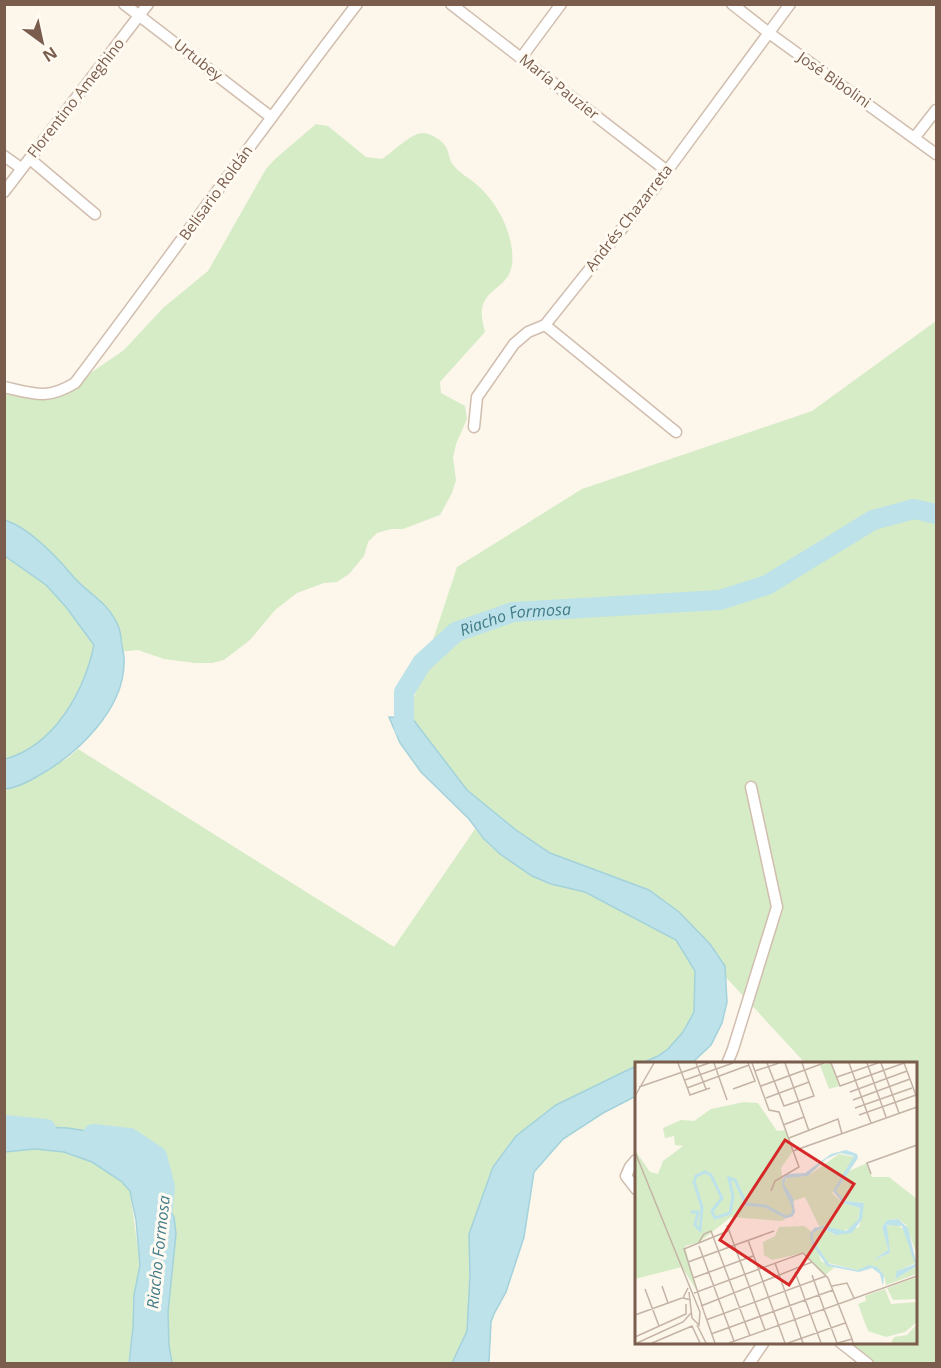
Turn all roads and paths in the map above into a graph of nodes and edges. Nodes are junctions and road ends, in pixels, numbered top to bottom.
1 (124, 4) edge
2 (148, 4) edge
3 (357, 4) edge
4 (451, 4) edge
5 (561, 4) edge
6 (732, 4) edge
7 (790, 4) edge
8 (140, 15) junction
9 (769, 33) junction
10 (521, 58) junction
11 (936, 110) edge
12 (271, 117) junction
13 (915, 137) junction
14 (936, 154) edge
15 (4, 156) edge
16 (30, 159) junction
17 (21, 168) junction
18 (667, 171) junction
19 (4, 192) edge
20 (95, 214) dead end
21 (544, 325) junction
22 (4, 387) edge
23 (474, 427) dead end
24 (676, 432) dead end
25 (751, 787) dead end
26 (727, 1062) edge
27 (635, 1161) edge
28 (635, 1188) edge
29 (763, 1344) edge
30 (843, 1344) edge
31 (748, 1364) edge
32 (868, 1364) edge

1 - 8 street, Urtubey
2 - 8 street, Florentino Ameghino
3 - 12 street, Belisario Roldán
4 - 10 street, María Pauzier
5 - 10 street
6 - 9 street, José Bibolini
7 - 9 street, Andrés Chazarreta
8 - 12 street, Urtubey
8 - 16 street, Florentino Ameghino
9 - 13 street, José Bibolini
9 - 18 street, Andrés Chazarreta
10 - 18 street, María Pauzier
11 - 13 street
12 - 22 street, Belisario Roldán
13 - 14 street, José Bibolini
15 - 17 street
16 - 17 street, Florentino Ameghino
16 - 20 street
17 - 19 street, Florentino Ameghino
18 - 21 street, Andrés Chazarreta
21 - 23 street, Andrés Chazarreta
21 - 24 street
25 - 26 street
27 - 28 street
29 - 31 street
30 - 32 street

